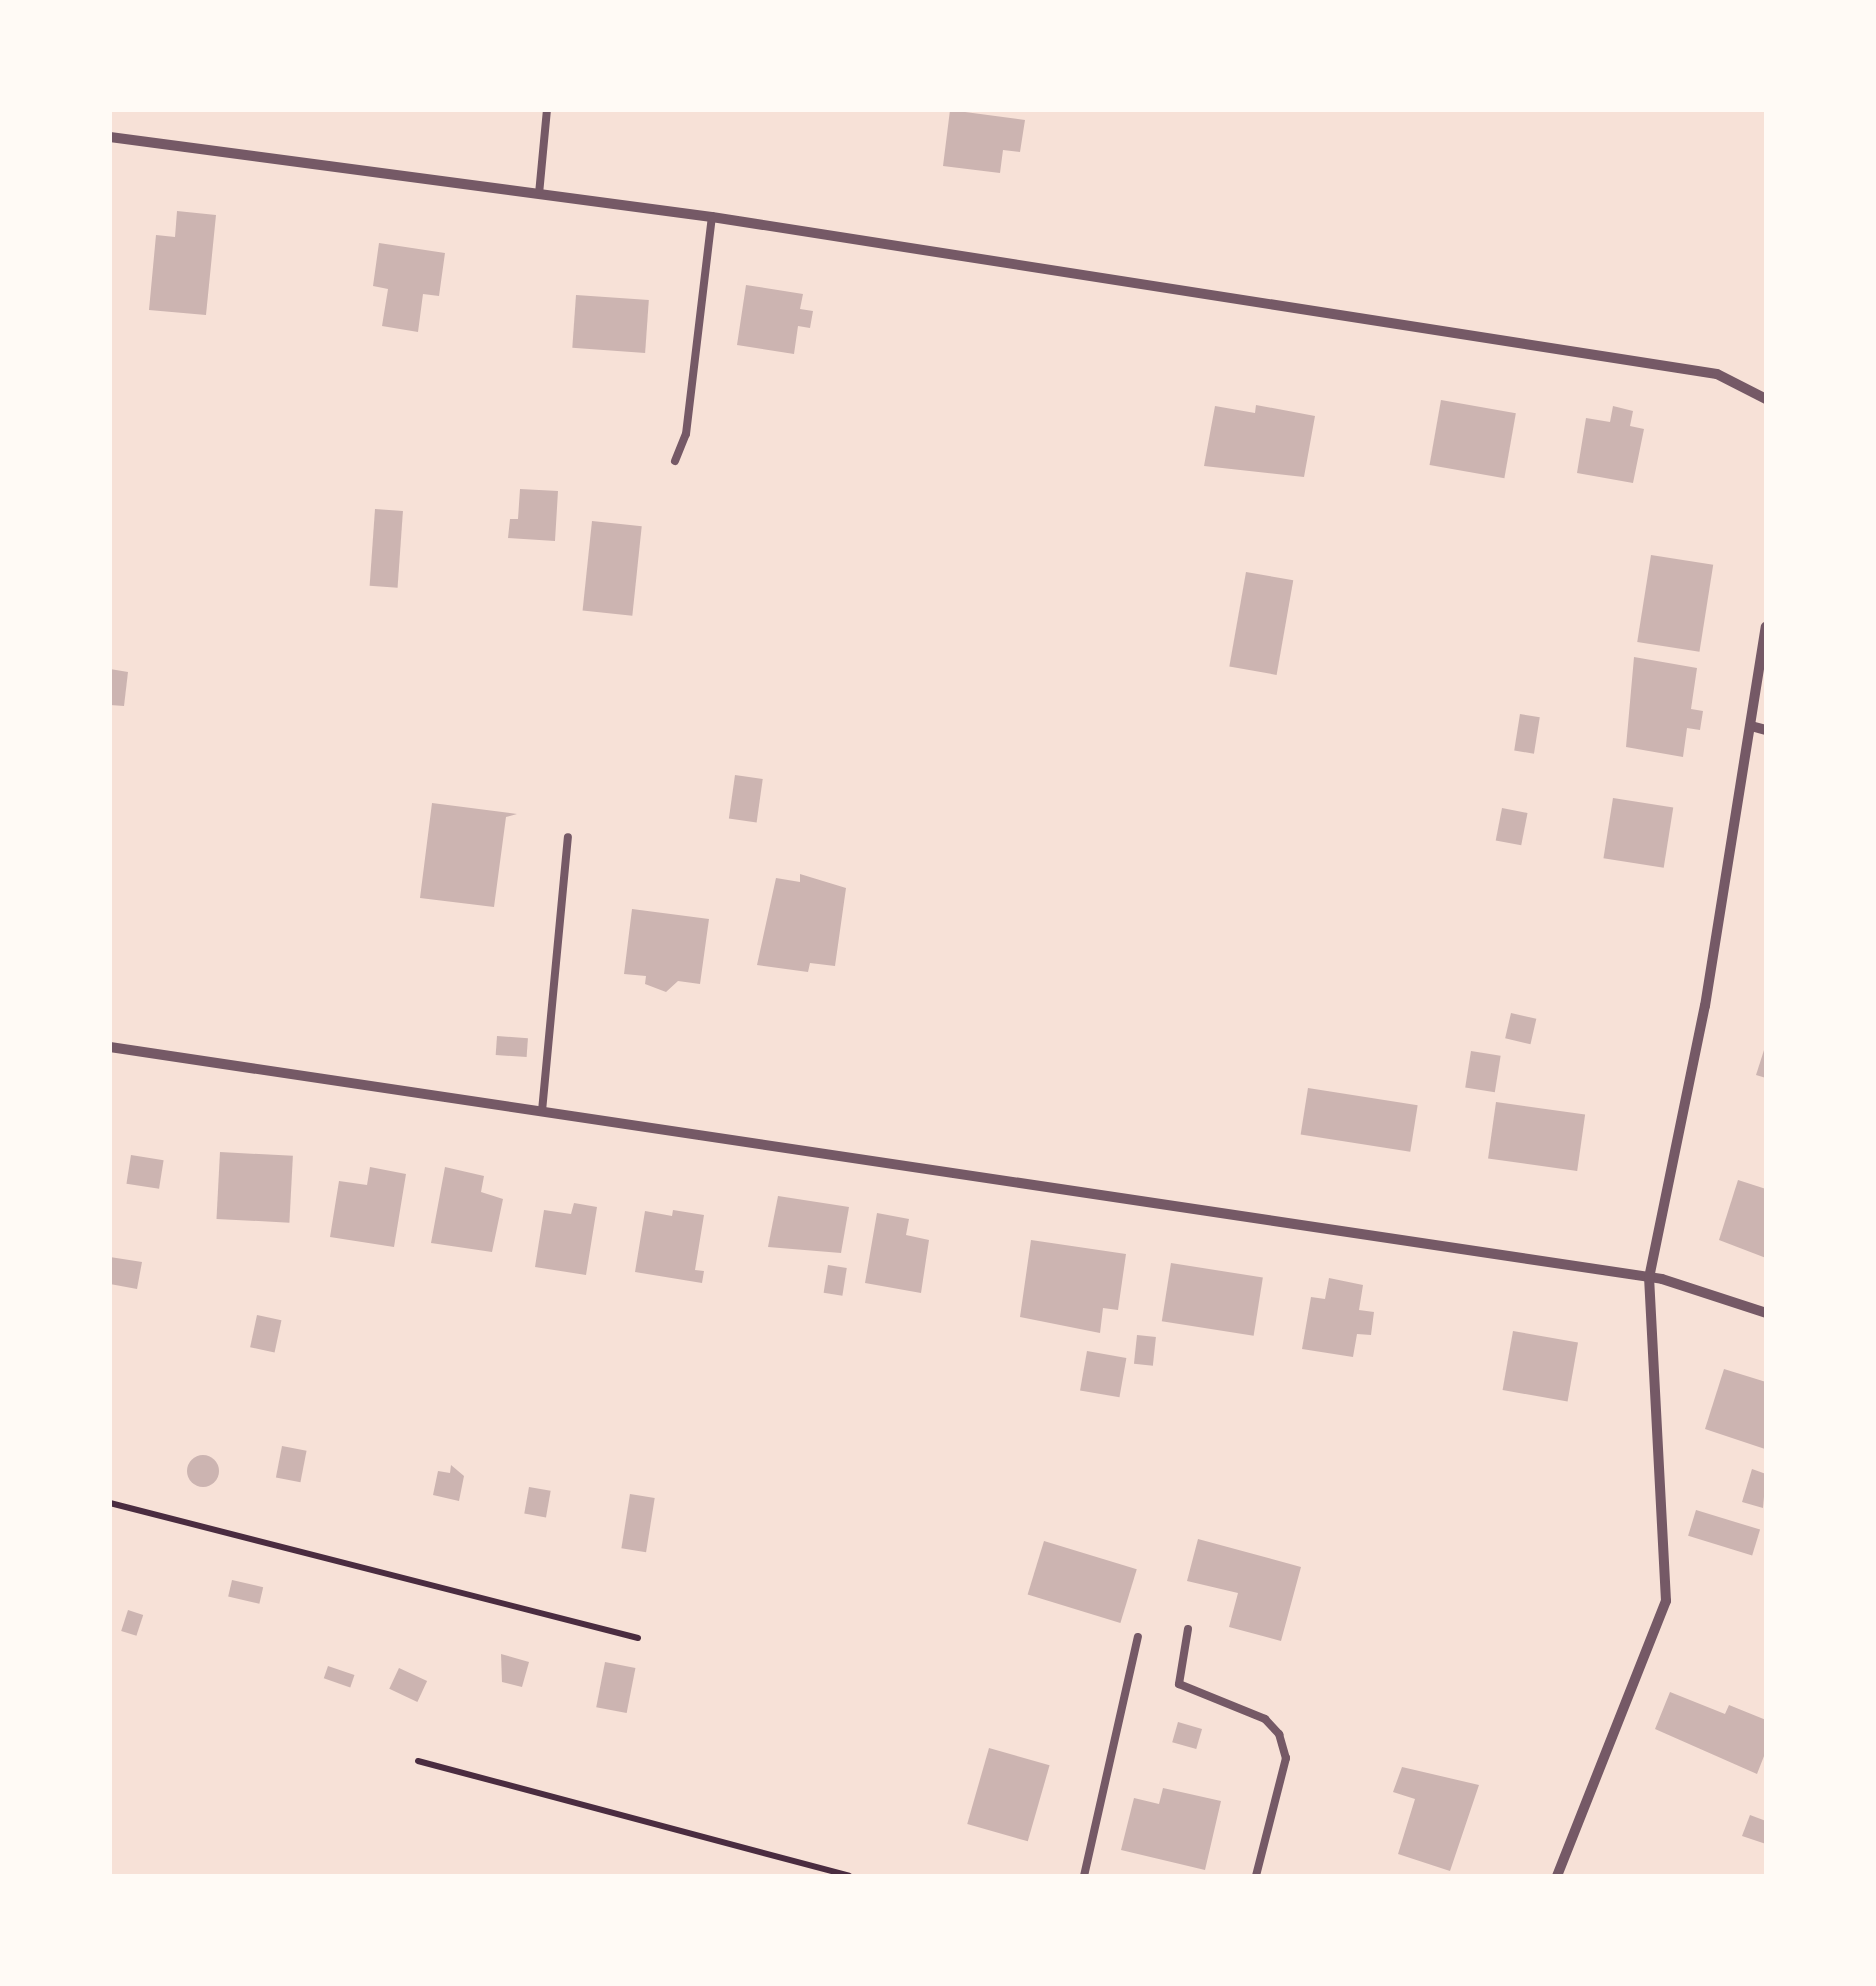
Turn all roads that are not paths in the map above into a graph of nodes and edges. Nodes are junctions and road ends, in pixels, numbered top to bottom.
1 (547, 110) edge
2 (110, 137) edge
3 (539, 194) junction
4 (712, 218) junction
5 (1766, 400) edge
6 (675, 461) dead end
7 (1766, 628) edge
8 (1751, 726) junction
9 (1766, 730) edge
10 (568, 838) dead end
11 (110, 1047) edge
12 (542, 1111) junction
13 (1649, 1278) junction
14 (1766, 1312) edge
15 (1188, 1629) dead end
16 (1138, 1637) dead end
17 (1084, 1876) edge
18 (1256, 1876) edge
19 (1557, 1876) edge

1 - 3 lane
2 - 3 street
3 - 4 street
4 - 5 street
4 - 6 lane
7 - 8 street
8 - 9 street
8 - 13 street
10 - 12 lane
11 - 12 street
12 - 13 street
13 - 14 street
13 - 19 street
15 - 18 lane
16 - 17 lane

